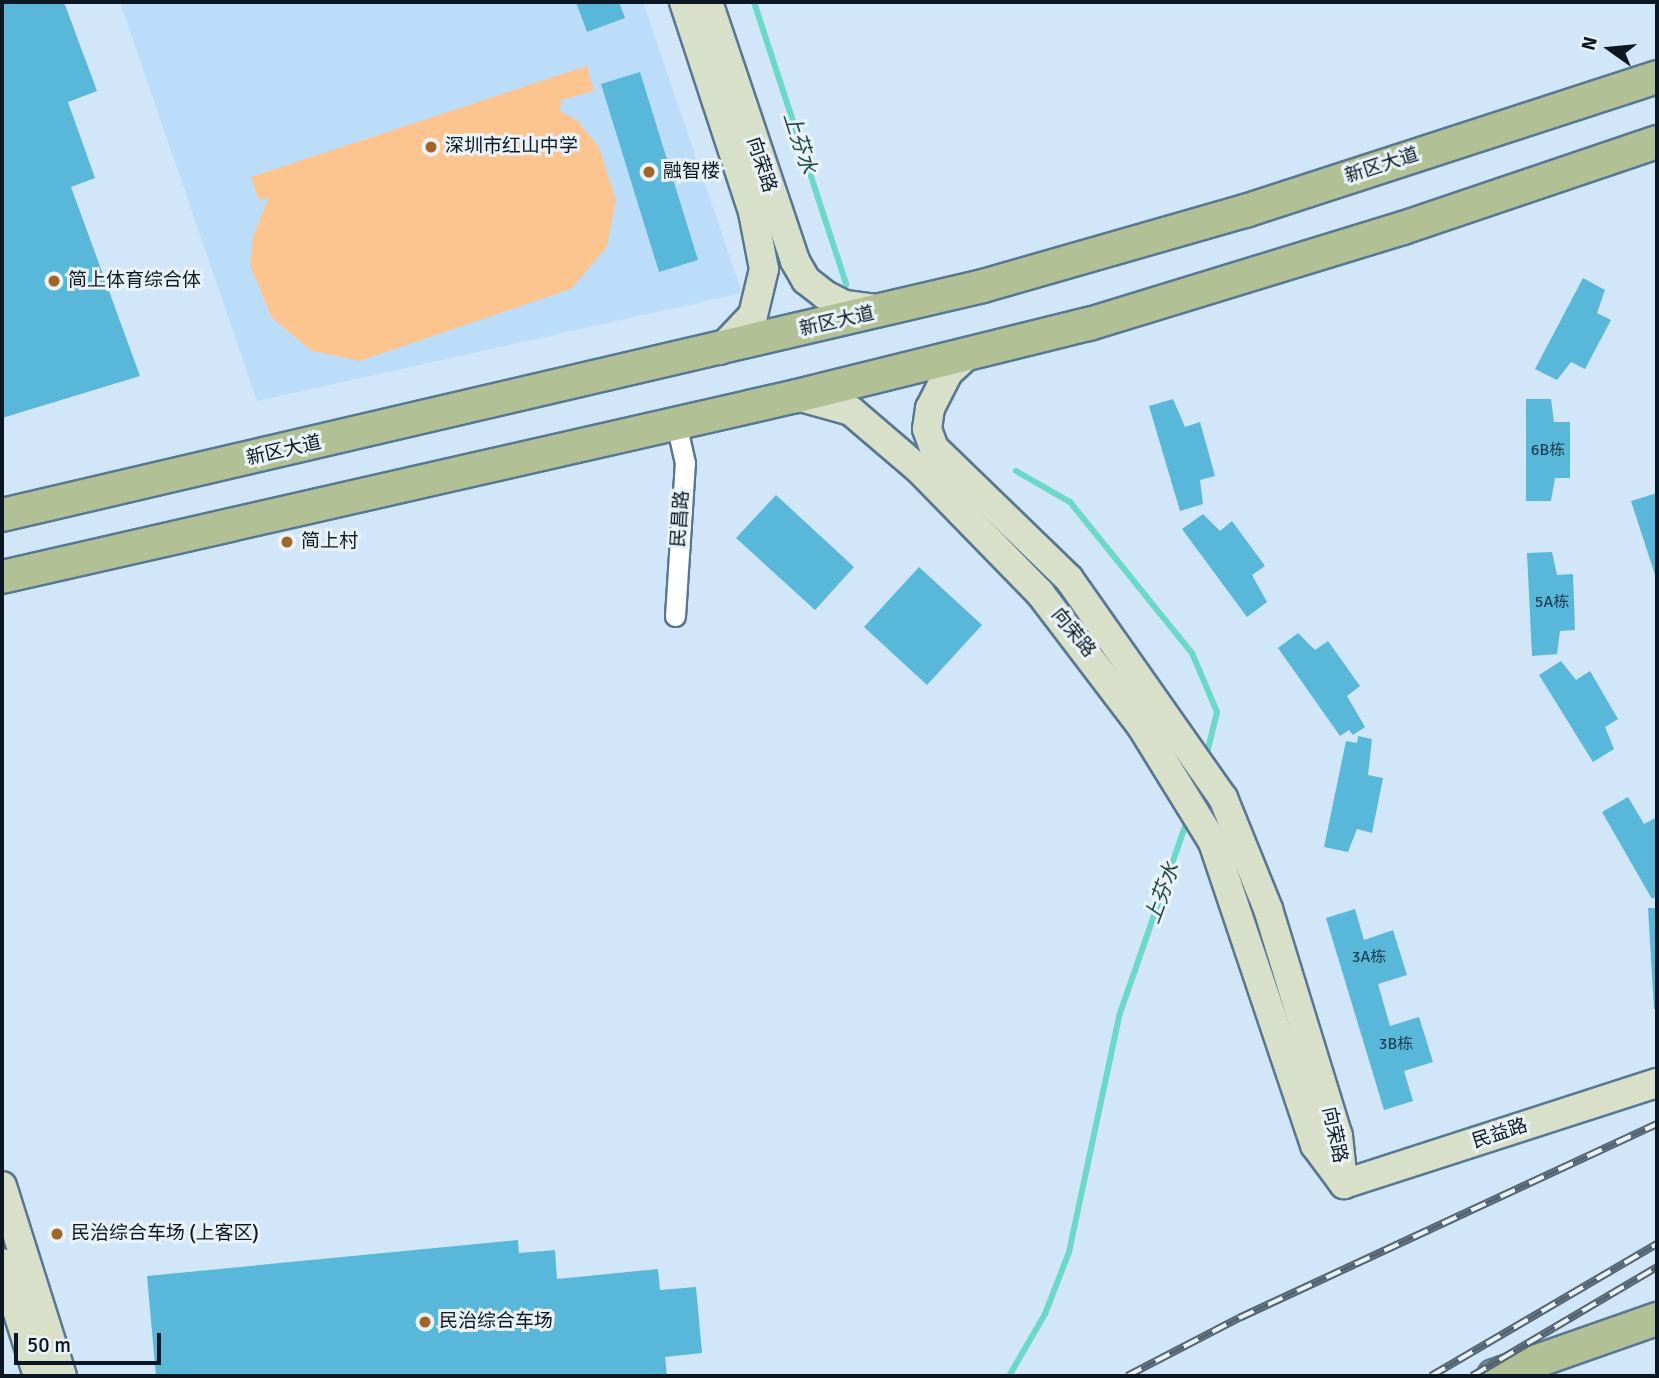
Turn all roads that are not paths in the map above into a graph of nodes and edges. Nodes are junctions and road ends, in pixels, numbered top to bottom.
1 (684, 2) edge
2 (708, 2) edge
3 (1657, 77) edge
4 (1657, 142) edge
5 (887, 310) junction
6 (720, 350) junction
7 (966, 356) junction
8 (797, 396) junction
9 (676, 423) junction
10 (2, 515) edge
11 (2, 577) edge
12 (675, 616) dead end
13 (1657, 1083) edge
14 (1344, 1184) junction
15 (2, 1186) edge
16 (2, 1263) edge
17 (1657, 1320) edge
18 (38, 1376) edge
19 (62, 1376) edge
20 (1494, 1376) edge

1 - 6 main road, 向荣路
2 - 5 main road, 向荣路
3 - 5 main road, 新区大道
4 - 7 main road
5 - 6 main road, 新区大道
6 - 10 main road, 新区大道
7 - 8 main road
7 - 14 main road, 向荣路
8 - 9 main road
8 - 14 main road, 向荣路
9 - 11 main road
9 - 12 street, 民昌路
13 - 14 main road, 民益路
15 - 19 main road
16 - 18 main road
17 - 20 main road

